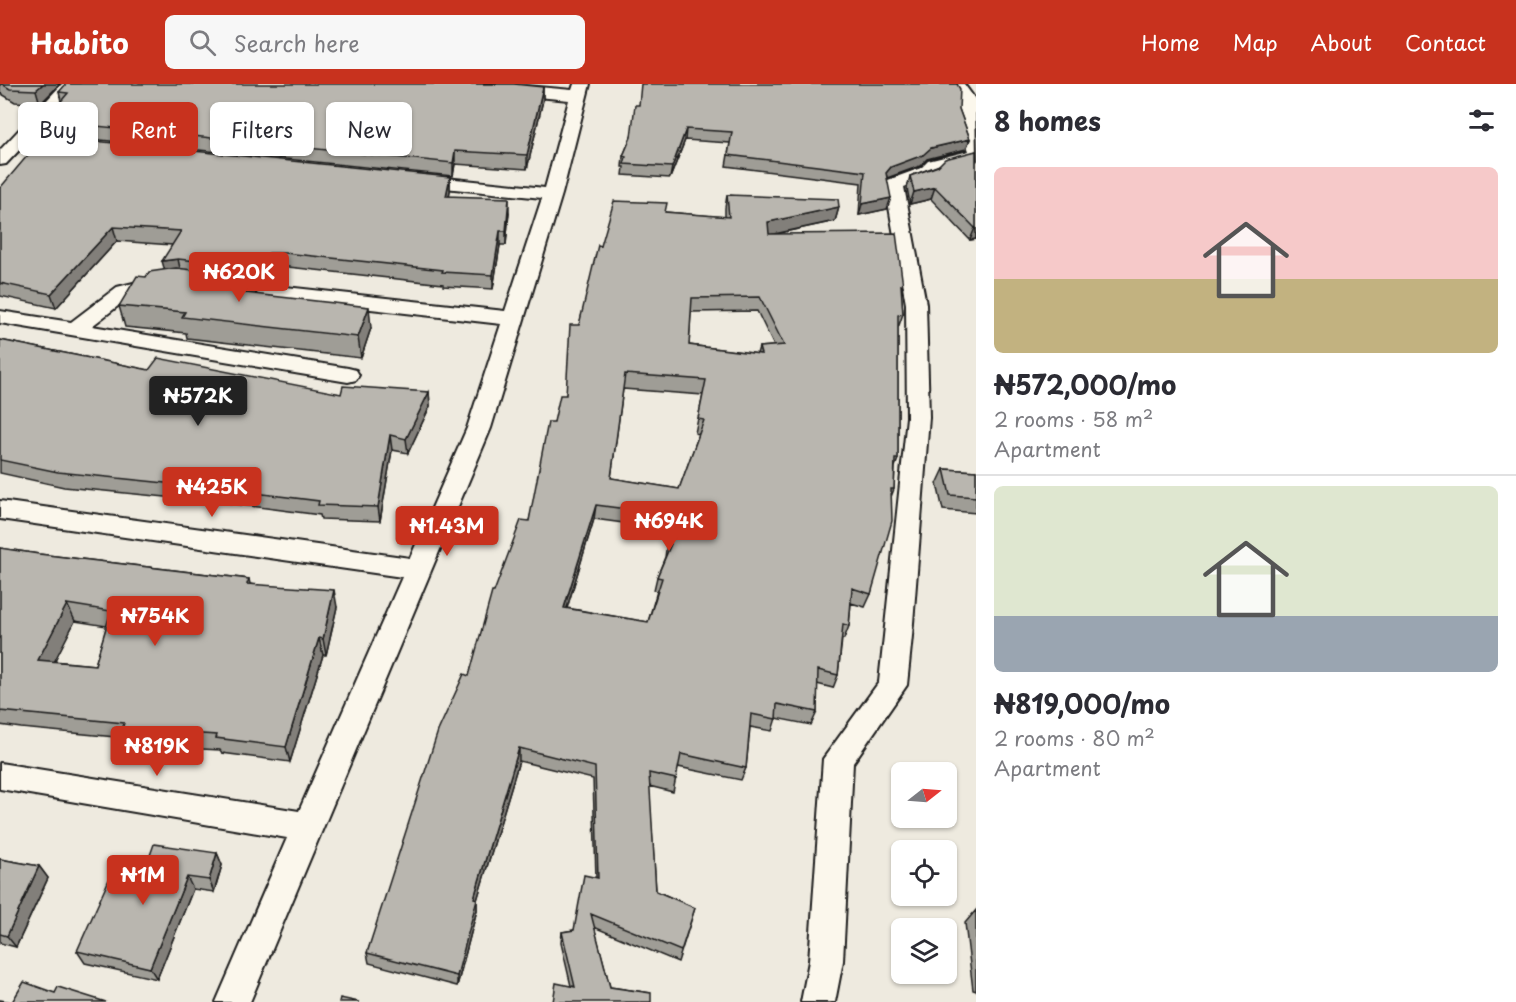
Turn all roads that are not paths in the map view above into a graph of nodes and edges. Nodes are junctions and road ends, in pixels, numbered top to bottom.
1 (71, 84) edge
2 (453, 84) edge
3 (956, 84) edge
4 (581, 90) edge
5 (54, 102) edge
6 (18, 141) edge
7 (976, 148) edge
8 (976, 155) edge
9 (0, 160) edge
10 (399, 178) edge
11 (553, 194) junction
12 (181, 281) edge
13 (205, 284) edge
14 (0, 317) edge
15 (514, 319) junction
16 (74, 331) junction
17 (348, 375) dead end
18 (0, 510) edge
19 (418, 569) junction
20 (0, 776) edge
21 (306, 827) junction
22 (233, 1002) edge
23 (818, 1002) edge

1 - 5 street
2 - 4 street
3 - 7 street
4 - 11 street
6 - 9 street
8 - 23 street
10 - 11 street
11 - 15 street
12 - 16 street
13 - 15 street
14 - 16 street
15 - 19 street
16 - 17 street
18 - 19 street
19 - 21 street
20 - 21 street
21 - 22 street

